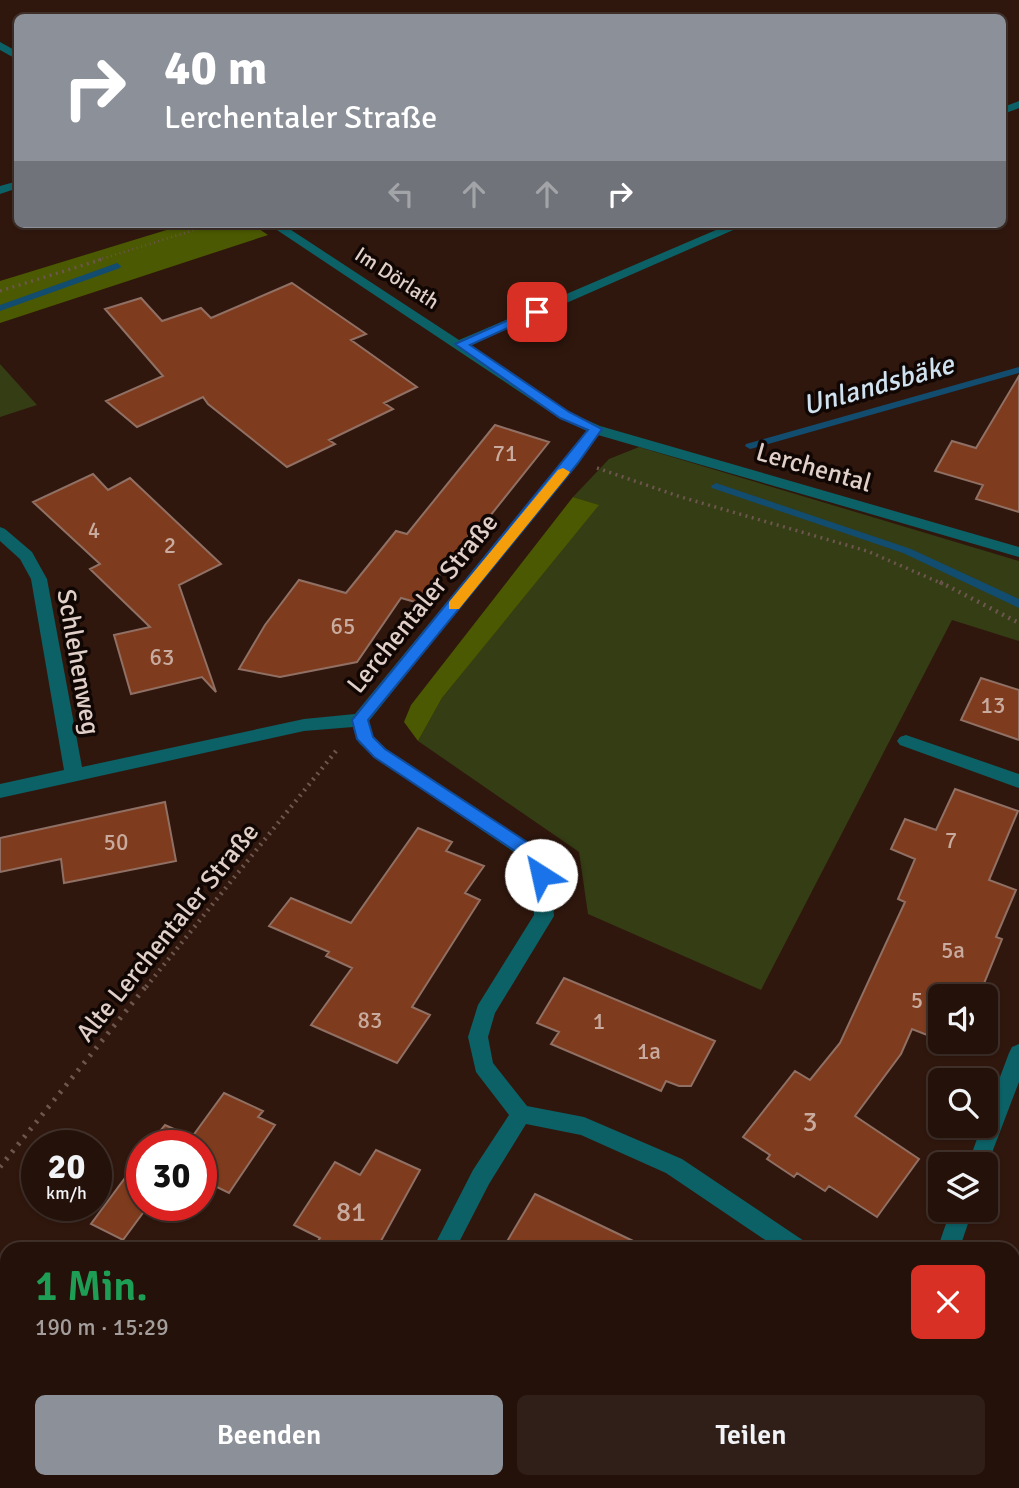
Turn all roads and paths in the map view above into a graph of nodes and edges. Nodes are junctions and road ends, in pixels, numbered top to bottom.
1 (201, 228) edge
2 (280, 228) edge
3 (732, 228) edge
4 (0, 291) edge
5 (461, 344) junction
6 (595, 429) junction
7 (573, 460) junction
8 (0, 532) edge
9 (1019, 552) edge
10 (1019, 623) edge
11 (360, 720) junction
12 (906, 741) dead end
13 (75, 774) junction
14 (1019, 781) edge
15 (0, 790) edge
16 (1019, 1053) edge
17 (521, 1114) junction
18 (983, 1152) edge
19 (0, 1167) edge
20 (958, 1222) edge
21 (447, 1242) edge
22 (787, 1242) edge
23 (951, 1242) edge

1 - 4 path
2 - 5 street, Im Dörlath
3 - 5 street
5 - 6 street, Im Dörlath
6 - 7 street, Lerchentaler Straße
6 - 9 street, Lerchental
7 - 10 path
7 - 11 street, Lerchentaler Straße
8 - 13 street, Schlehenweg
11 - 13 street, Lerchentaler Straße
11 - 17 street
11 - 19 path, Alte Lerchentaler Straße
12 - 14 street
13 - 15 street, Lerchentaler Straße
16 - 18 street
17 - 21 street
17 - 22 street
20 - 23 street

